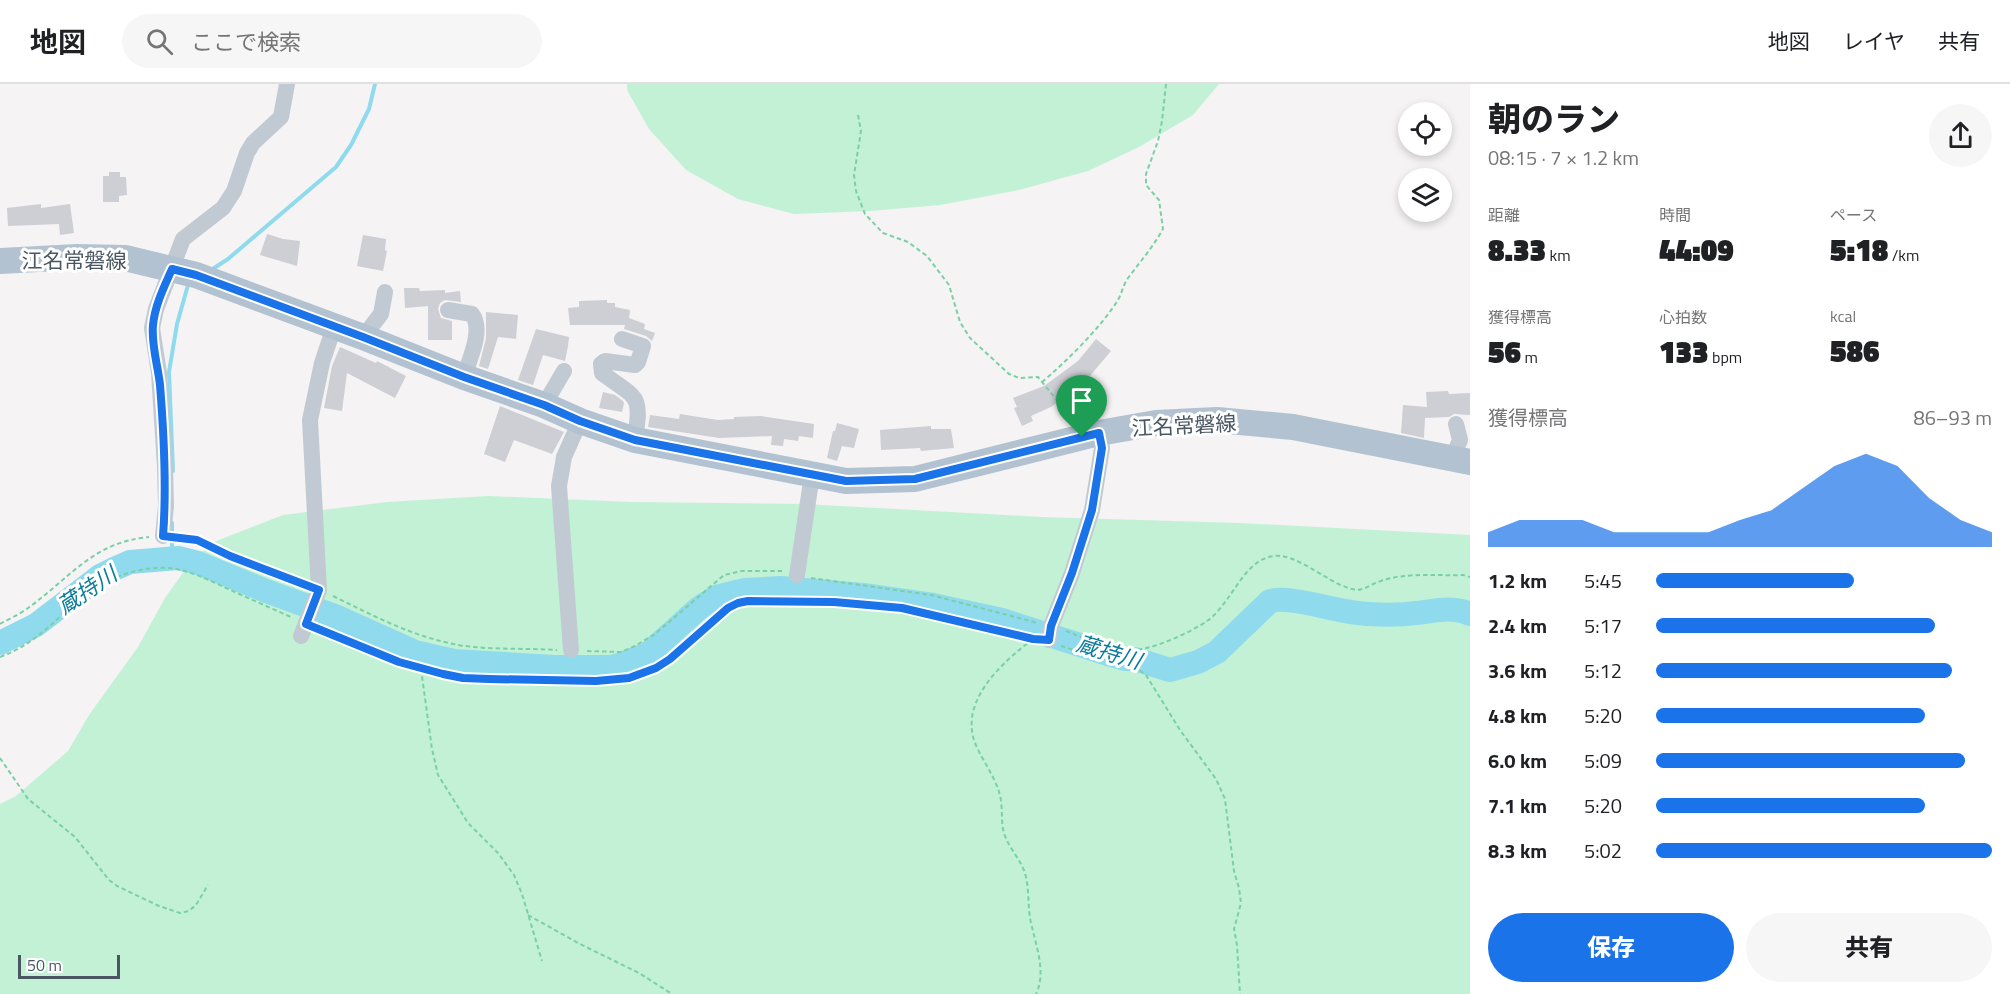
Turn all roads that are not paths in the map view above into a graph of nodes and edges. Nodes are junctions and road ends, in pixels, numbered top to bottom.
1 (287, 84) edge
2 (0, 261) edge
3 (193, 275) junction
4 (385, 292) dead end
5 (448, 310) dead end
6 (334, 327) junction
7 (363, 337) junction
8 (622, 339) dead end
9 (564, 371) dead end
10 (464, 377) junction
11 (544, 405) junction
12 (580, 421) junction
13 (1456, 424) dead end
14 (1091, 435) junction
15 (635, 440) junction
16 (1462, 460) edge
17 (812, 475) junction
18 (163, 536) road end
19 (797, 575) road end
20 (304, 630) road end
21 (1044, 635) road end
22 (571, 650) road end

1 - 3 street
2 - 3 main road, 江名常磐線
3 - 6 main road, 江名常磐線
3 - 18 street
4 - 7 street
5 - 10 street
6 - 7 main road, 江名常磐線
6 - 20 street
7 - 10 main road, 江名常磐線
8 - 15 street
9 - 11 street
10 - 11 main road, 江名常磐線
11 - 12 main road, 江名常磐線
12 - 15 main road, 江名常磐線
12 - 22 street
13 - 16 street
14 - 16 main road, 江名常磐線
14 - 17 main road, 江名常磐線
14 - 21 street
15 - 17 main road, 江名常磐線
17 - 19 street

